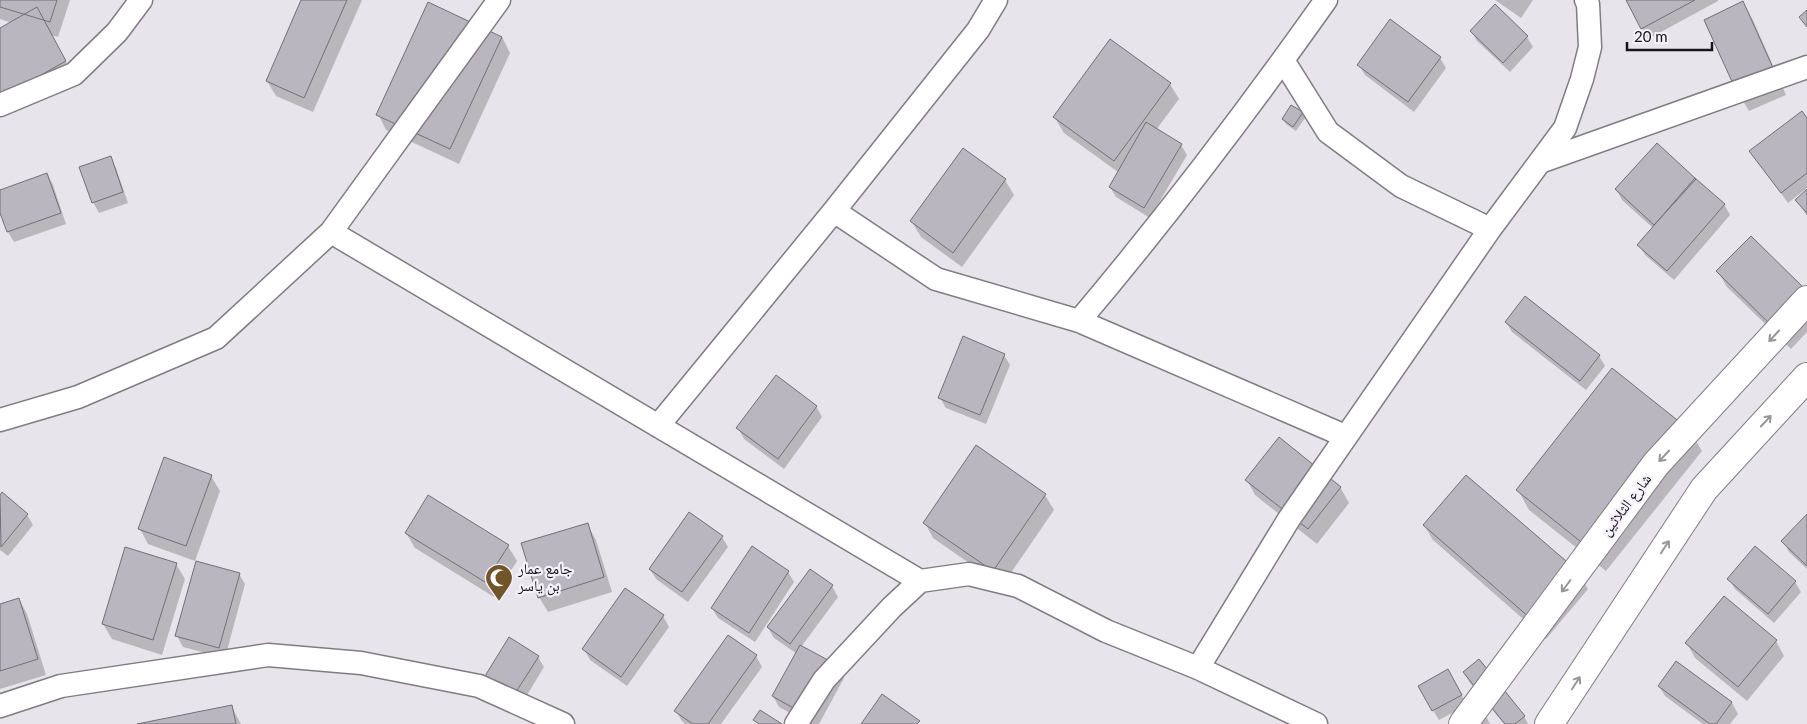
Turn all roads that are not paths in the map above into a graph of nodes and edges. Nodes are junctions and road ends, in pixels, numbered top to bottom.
1 (141, 0) edge
2 (499, 0) edge
3 (996, 0) edge
4 (1326, 0) edge
5 (1586, 0) edge
6 (1283, 60) junction
7 (1807, 67) edge
8 (0, 105) edge
9 (1540, 162) junction
10 (834, 211) junction
11 (1490, 229) junction
12 (331, 232) junction
13 (1807, 300) edge
14 (1079, 321) junction
15 (1807, 377) edge
16 (0, 420) edge
17 (658, 426) junction
18 (1346, 436) junction
19 (920, 581) junction
20 (1198, 668) junction
21 (0, 706) edge
22 (563, 724) edge
23 (796, 724) edge
24 (1316, 724) edge
25 (1463, 724) edge
26 (1549, 724) edge

1 - 8 street
2 - 12 street
3 - 10 street
4 - 6 street
5 - 9 street
6 - 11 street
6 - 14 street
7 - 9 street
9 - 11 street
10 - 14 street
10 - 17 street
11 - 18 street
12 - 16 street
12 - 17 street
13 -> 25 street, شارع الثلاثين
14 - 18 street
26 -> 15 street
17 - 19 street
18 - 20 street
19 - 20 street
19 - 23 street
20 - 24 street
21 - 22 street

